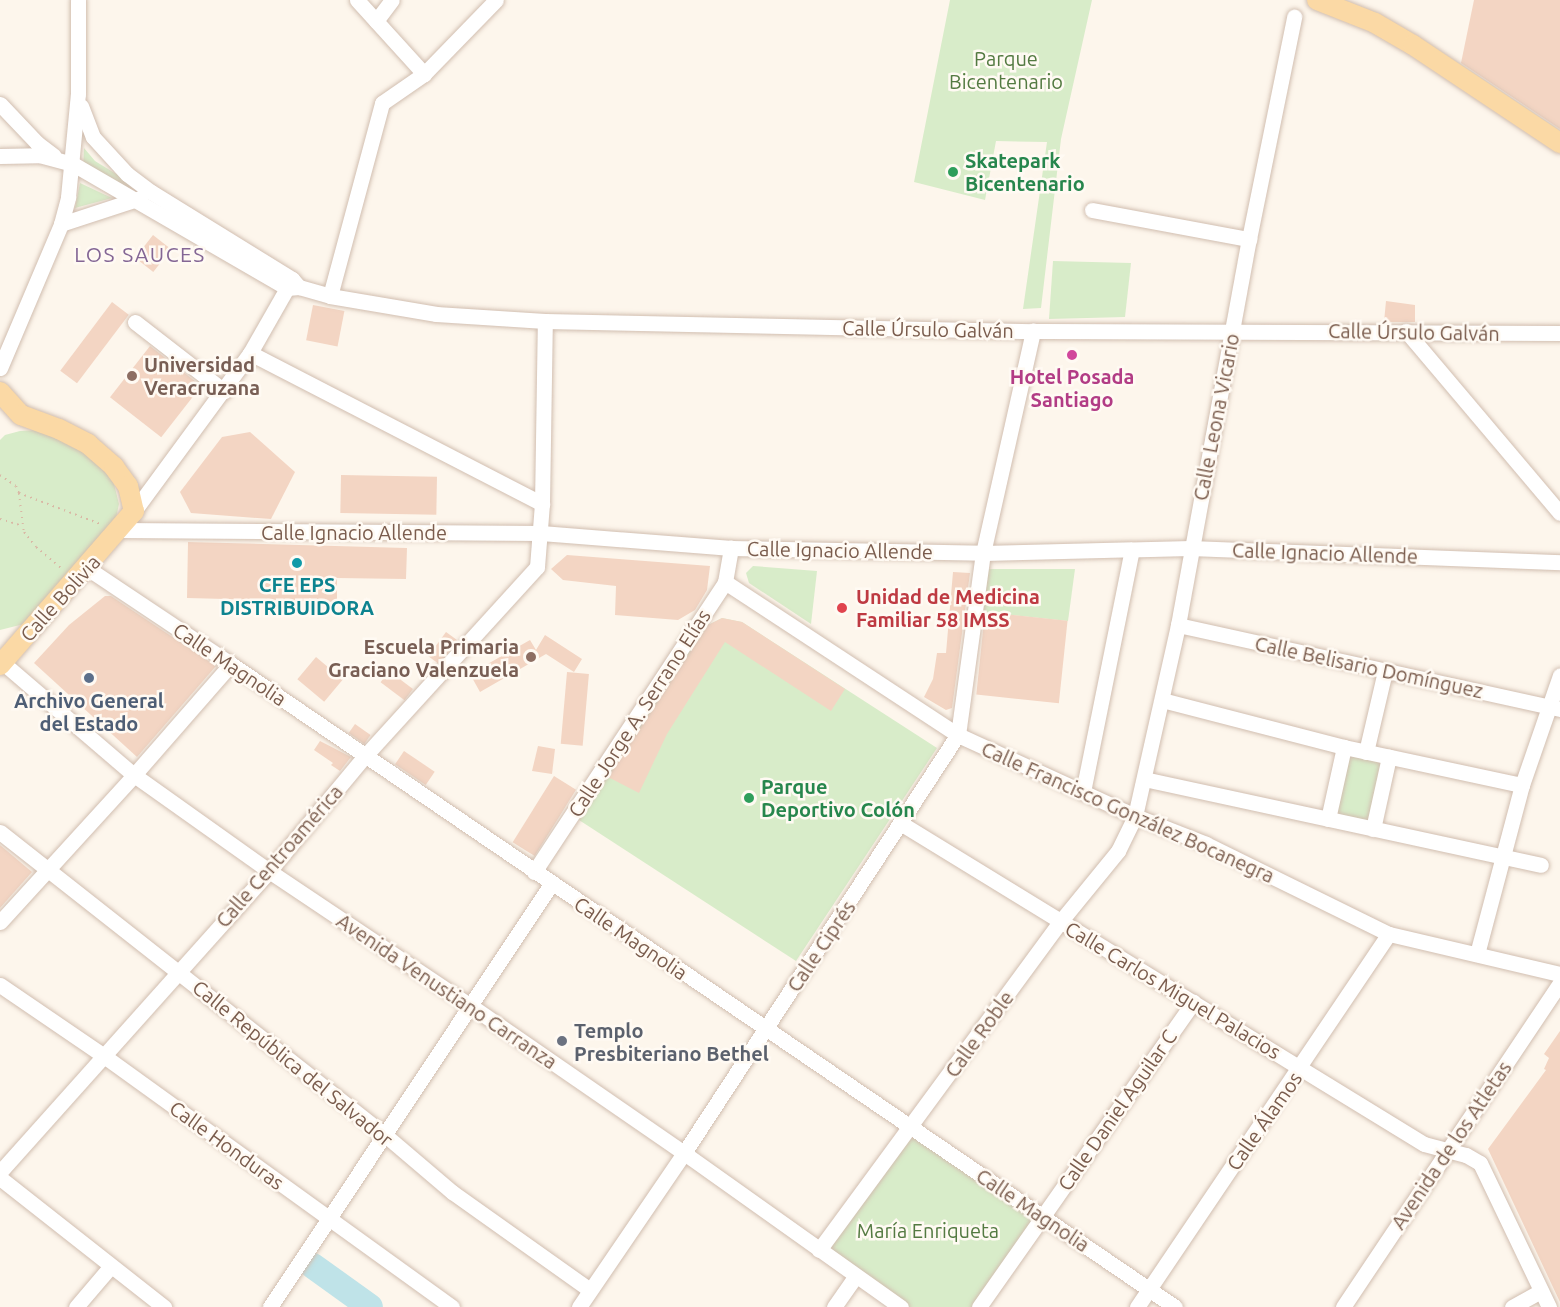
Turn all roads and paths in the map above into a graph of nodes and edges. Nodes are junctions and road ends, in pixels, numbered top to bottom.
1 (78, 0) edge
2 (357, 0) edge
3 (392, 0) edge
4 (496, 0) edge
5 (1317, 0) edge
6 (1294, 16) dead end
7 (376, 21) junction
8 (424, 74) junction
9 (78, 94) junction
10 (0, 104) edge
11 (1560, 143) edge
12 (0, 156) edge
13 (68, 162) junction
14 (151, 192) junction
15 (134, 201) junction
16 (1092, 210) dead end
17 (61, 224) junction
18 (1249, 239) junction
19 (293, 285) junction
20 (330, 296) junction
21 (545, 321) junction
22 (135, 322) dead end
23 (1233, 330) junction
24 (1033, 331) junction
25 (1406, 331) junction
26 (1560, 333) edge
27 (250, 353) junction
28 (0, 368) edge
29 (0, 392) edge
30 (224, 392) junction
31 (21, 415) junction
32 (0, 417) edge
33 (0, 476) edge
34 (19, 493) junction
35 (542, 504) junction
36 (134, 511) junction
37 (1560, 513) edge
38 (0, 519) edge
39 (21, 525) junction
40 (120, 530) junction
41 (541, 533) junction
42 (731, 548) junction
43 (1191, 548) junction
44 (1132, 550) junction
45 (983, 554) junction
46 (1560, 562) edge
47 (56, 563) dead end
48 (87, 568) junction
49 (725, 582) junction
50 (1178, 625) junction
51 (1, 658) edge
52 (231, 664) junction
53 (1385, 671) junction
54 (1560, 675) edge
55 (1162, 700) junction
56 (1554, 708) edge
57 (958, 735) junction
58 (1344, 747) junction
59 (1366, 752) junction
60 (364, 757) junction
61 (1389, 757) junction
62 (134, 775) junction
63 (1144, 779) junction
64 (1522, 785) junction
65 (1083, 792) junction
66 (1135, 816) junction
67 (1328, 819) junction
68 (902, 824) junction
69 (1373, 829) junction
70 (0, 832) edge
71 (1503, 857) junction
72 (1542, 865) dead end
73 (48, 869) junction
74 (269, 871) junction
75 (534, 872) junction
76 (551, 884) junction
77 (0, 922) edge
78 (1060, 922) junction
79 (1389, 934) junction
80 (1477, 954) junction
81 (179, 971) junction
82 (1560, 974) edge
83 (1560, 983) edge
84 (0, 985) edge
85 (1193, 1002) junction
86 (471, 1006) junction
87 (766, 1028) junction
88 (104, 1056) junction
89 (1302, 1067) junction
90 (911, 1126) junction
91 (386, 1135) junction
92 (1446, 1150) junction
93 (684, 1154) junction
94 (0, 1172) edge
95 (0, 1178) edge
96 (1043, 1216) junction
97 (330, 1221) junction
98 (819, 1250) junction
99 (111, 1266) junction
100 (856, 1276) junction
101 (1149, 1289) junction
102 (590, 1290) junction
103 (1541, 1291) junction
104 (76, 1307) edge
105 (164, 1307) edge
106 (270, 1307) edge
107 (452, 1307) edge
108 (579, 1307) edge
109 (834, 1307) edge
110 (901, 1307) edge
111 (979, 1307) edge
112 (1137, 1307) edge
113 (1175, 1307) edge
114 (1342, 1307) edge
115 (1512, 1307) edge
116 (1549, 1307) edge

1 - 9 street
2 - 7 street
3 - 7 street
4 - 8 street
5 - 11 main road
6 - 18 street, Calle Leona Vicario
7 - 8 street
8 - 20 street
9 - 13 street
9 - 14 street, Calle Úrsulo Galván
10 - 13 street, Calle Úrsulo Galván
12 - 13 street
13 - 15 street, Calle Úrsulo Galván
13 - 17 street
14 - 15 street
14 - 19 street, Calle Úrsulo Galván
15 - 17 street
15 - 19 street, Calle Úrsulo Galván
16 - 18 street
17 - 28 street
18 - 23 street, Calle Leona Vicario
19 - 20 street, Calle Úrsulo Galván
19 - 27 street
20 - 21 street, Calle Úrsulo Galván
21 - 24 street, Calle Úrsulo Galván
21 - 35 street, Calle Centroamérica
22 - 30 street
23 - 24 street, Calle Úrsulo Galván
23 - 25 street, Calle Úrsulo Galván
23 - 43 street, Calle Leona Vicario
24 - 45 street, Calle Ciprés
25 - 26 street, Calle Úrsulo Galván
25 - 37 street
27 - 30 street
27 - 35 street
29 - 31 main road
30 - 36 street
31 - 32 main road
31 - 36 main road
33 - 34 path
34 - 39 path
34 - 40 path
35 - 41 street, Calle Centroamérica
36 - 40 main road, Calle Bolivia
38 - 39 path
39 - 47 path
40 - 41 street, Calle Ignacio Allende
40 - 48 main road, Calle Bolivia
41 - 42 street, Calle Ignacio Allende
41 - 60 street, Calle Centroamérica
42 - 45 street, Calle Ignacio Allende
42 - 49 street, Calle Jorge A. Serrano Elías
43 - 44 street, Calle Ignacio Allende
43 - 46 street, Calle Ignacio Allende
43 - 50 street, Calle Leona Vicario
44 - 45 street, Calle Ignacio Allende
44 - 65 street
45 - 57 street, Calle Ciprés
48 - 51 main road, Calle Bolivia
48 - 52 street, Calle Magnolia
49 - 57 street, Calle Francisco González Bocanegra
49 - 75 street, Calle Jorge A. Serrano Elías
50 - 53 street, Calle Belisario Domínguez
50 - 55 street, Calle Leona Vicario
51 - 62 street, Avenida Venustiano Carranza
52 - 60 street, Calle Magnolia
52 - 62 street
53 - 56 street, Calle Belisario Domínguez
53 - 59 street
54 - 56 street
55 - 58 street
55 - 63 street, Calle Leona Vicario
56 - 64 street
57 - 65 street, Calle Francisco González Bocanegra
57 - 68 street, Calle Ciprés
58 - 59 street
58 - 67 street
59 - 61 street
60 - 74 street, Calle Centroamérica
60 - 75 street, Calle Magnolia
61 - 64 street
61 - 69 street
62 - 73 street
62 - 74 street, Avenida Venustiano Carranza
63 - 66 street, Calle Leona Vicario
63 - 67 street
64 - 71 street
65 - 66 street, Calle Francisco González Bocanegra
66 - 78 street, Calle Roble
66 - 79 street, Calle Francisco González Bocanegra
67 - 69 street
68 - 78 street, Calle Carlos Miguel Palacios
68 - 87 street, Calle Ciprés
69 - 71 street
70 - 73 street, Calle República del Salvador
71 - 72 street
71 - 80 street
73 - 77 street
73 - 81 street, Calle República del Salvador
74 - 81 street, Calle Centroamérica
74 - 86 street, Avenida Venustiano Carranza
75 - 76 street, Calle Magnolia
76 - 86 street
76 - 87 street, Calle Magnolia
78 - 85 street, Calle Carlos Miguel Palacios
78 - 90 street, Calle Roble
79 - 80 street, Calle Francisco González Bocanegra
79 - 89 street, Calle Álamos
80 - 82 street, Calle Francisco González Bocanegra
81 - 88 street, Calle Centroamérica
81 - 91 street, Calle República del Salvador
83 - 92 street, Avenida de los Atletas
84 - 88 street, Calle Honduras
85 - 89 street, Calle Carlos Miguel Palacios
85 - 96 street, Calle Daniel Aguilar C
86 - 91 street
86 - 93 street, Avenida Venustiano Carranza
87 - 90 street, Calle Magnolia
87 - 93 street, Calle Ciprés
88 - 94 street, Calle Centroamérica
88 - 97 street, Calle Honduras
89 - 92 street, Calle Carlos Miguel Palacios
89 - 101 street, Calle Álamos
90 - 96 street, Calle Magnolia
90 - 98 street, Calle Roble
91 - 97 street
91 - 102 street, Calle República del Salvador
92 - 103 street, Calle Carlos Miguel Palacios
92 - 114 street, Avenida de los Atletas
93 - 98 street, Avenida Venustiano Carranza
93 - 102 street, Calle Ciprés
95 - 99 street
96 - 101 street, Calle Magnolia
96 - 111 street, Calle Daniel Aguilar C
97 - 106 street
97 - 107 street, Calle Honduras
98 - 100 street, Avenida Venustiano Carranza
99 - 104 street
99 - 105 street
100 - 109 street
100 - 110 street, Avenida Venustiano Carranza
101 - 112 street, Calle Álamos
101 - 113 street, Calle Magnolia
102 - 108 street, Calle Ciprés
103 - 115 street
103 - 116 street, Calle Carlos Miguel Palacios

